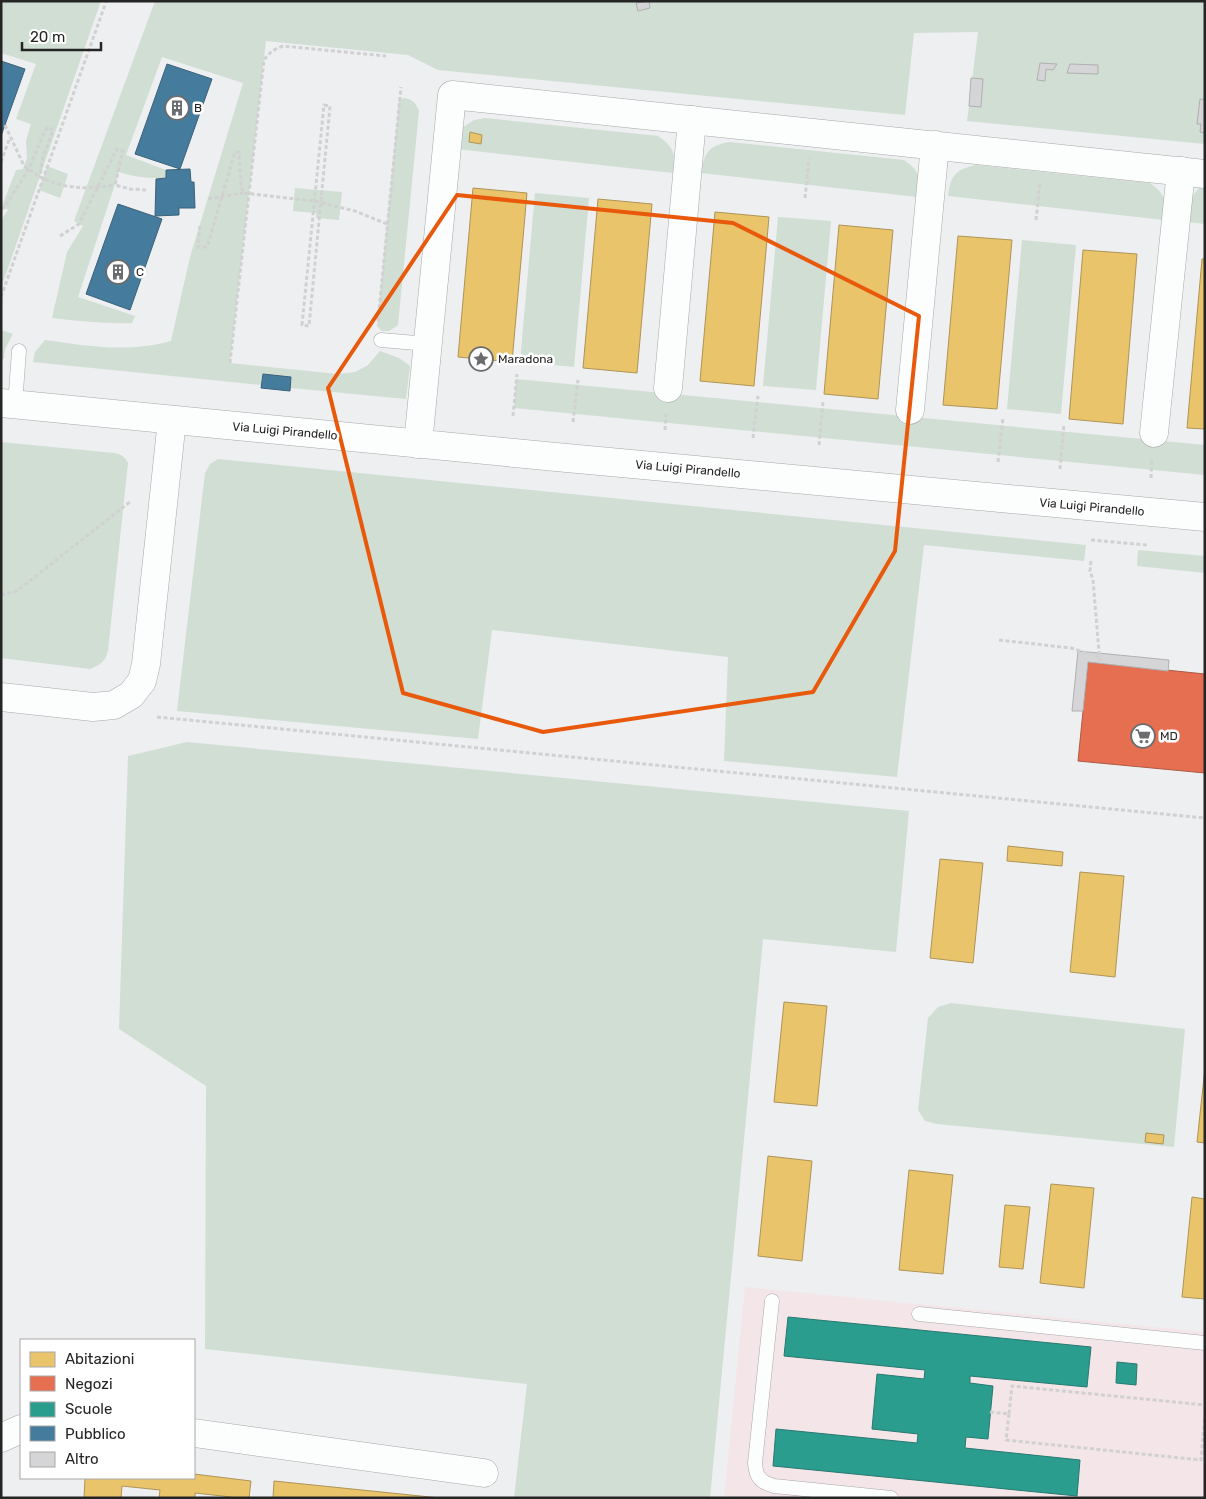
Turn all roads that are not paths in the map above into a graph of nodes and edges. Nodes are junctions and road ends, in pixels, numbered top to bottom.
1 (692, 120) junction
2 (935, 145) junction
3 (1193, 172) edge
4 (379, 333) road end
5 (428, 344) junction
6 (19, 351) dead end
7 (668, 388) dead end
8 (8, 404) edge
9 (910, 410) dead end
10 (172, 420) junction
11 (1154, 432) dead end
12 (418, 444) junction
13 (1205, 518) edge
14 (1, 697) edge
15 (772, 1301) dead end
16 (918, 1314) dead end
17 (1205, 1343) edge
18 (20, 1429) edge
19 (195, 1433) edge
20 (1, 1438) edge
21 (484, 1473) dead end
22 (891, 1498) edge

1 - 2 street
1 - 5 street
1 - 7 street
2 - 3 street
2 - 9 street
3 - 11 street
4 - 5 lane
5 - 12 street
6 - 8 lane
8 - 10 street, Via Luigi Pirandello
10 - 12 street, Via Luigi Pirandello
10 - 14 street
12 - 13 street, Via Luigi Pirandello
15 - 22 lane
16 - 17 lane
18 - 20 street
19 - 21 street

